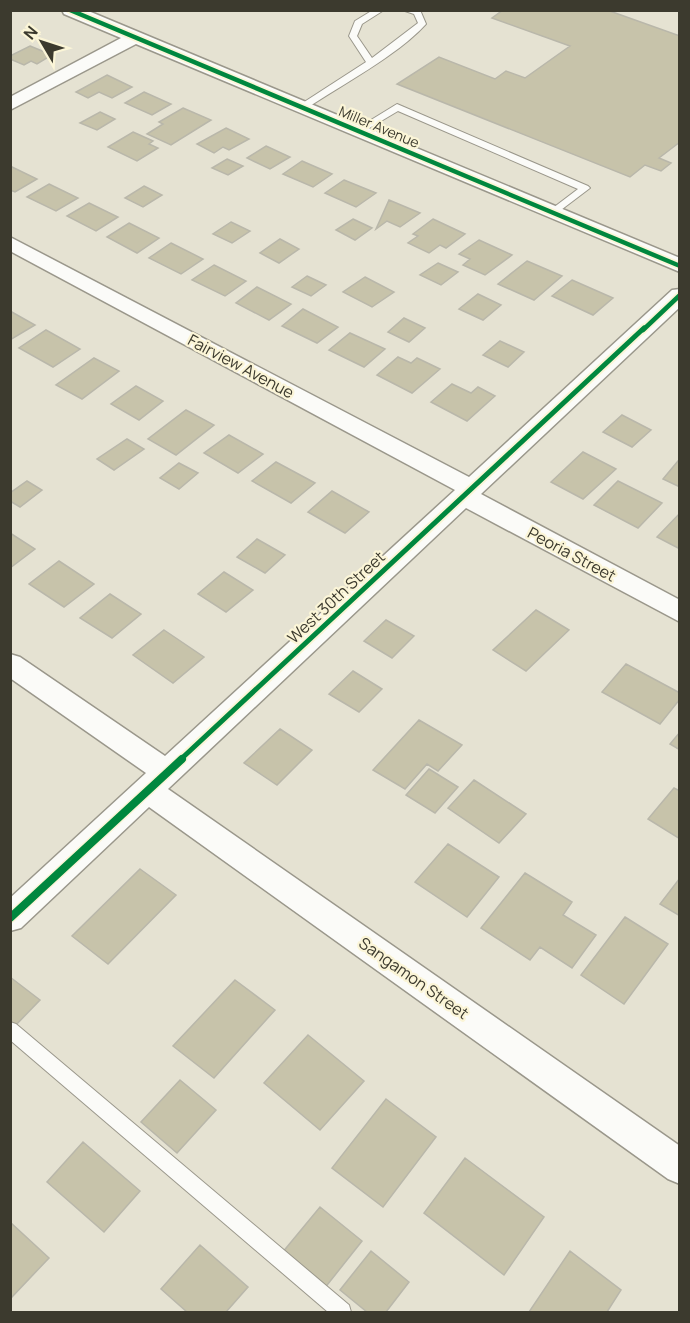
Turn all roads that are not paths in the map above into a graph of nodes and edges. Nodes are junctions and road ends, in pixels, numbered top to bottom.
1 (70, 10) edge
2 (380, 10) edge
3 (406, 10) edge
4 (134, 38) junction
5 (370, 63) junction
6 (10, 105) edge
7 (301, 108) junction
8 (358, 131) junction
9 (553, 213) junction
10 (10, 243) edge
11 (680, 266) edge
12 (680, 296) edge
13 (468, 493) junction
14 (680, 612) edge
15 (10, 664) edge
16 (158, 781) junction
17 (10, 918) edge
18 (10, 1029) edge
19 (680, 1167) edge
20 (342, 1312) edge

1 - 4 street, Miller Avenue
2 - 5 lane
3 - 5 lane
4 - 6 street
4 - 7 street, Miller Avenue
5 - 7 lane
7 - 8 street, Miller Avenue
8 - 9 street, Miller Avenue
8 - 9 lane
9 - 11 street, Miller Avenue
10 - 13 street, Fairview Avenue
12 - 13 street, West 30th Street
13 - 14 street, Peoria Street
13 - 16 street, West 30th Street
15 - 16 street, Sangamon Street
16 - 17 street, West 30th Street
16 - 19 street, Sangamon Street
18 - 20 lane

